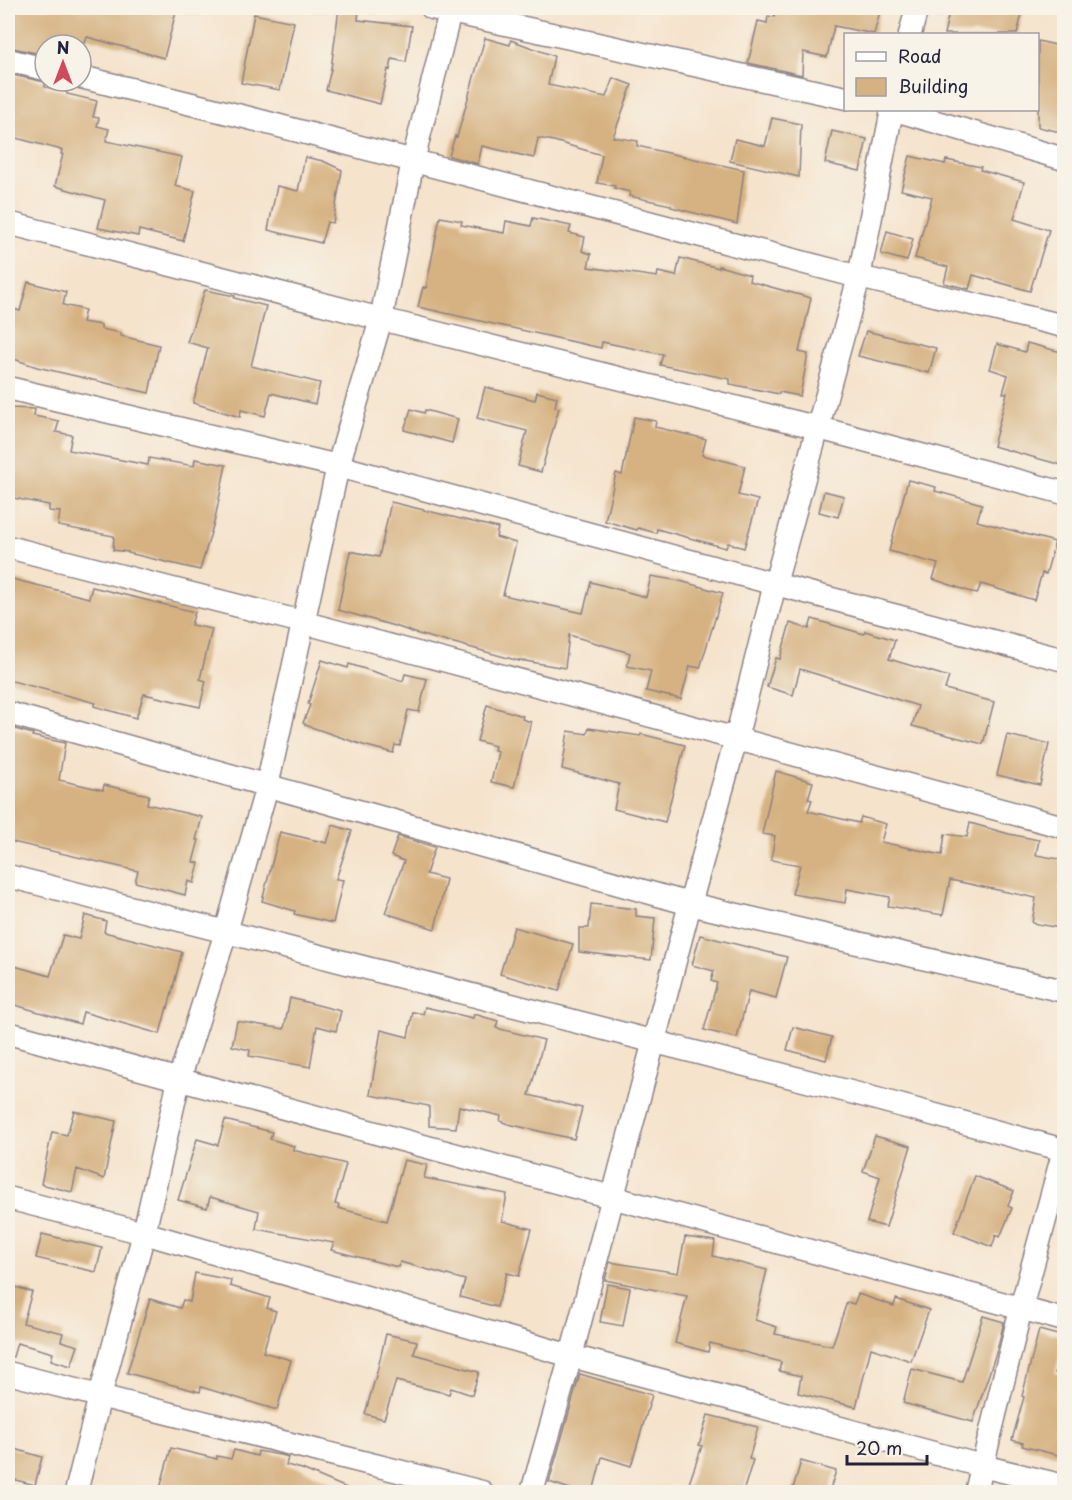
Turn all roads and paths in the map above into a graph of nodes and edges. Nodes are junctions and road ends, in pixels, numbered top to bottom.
1 (917, 8) edge
2 (444, 9) edge
3 (910, 33) edge
4 (8, 60) edge
5 (33, 66) edge
6 (93, 80) edge
7 (844, 98) edge
8 (894, 111) edge
9 (897, 111) edge
10 (1065, 159) edge
11 (413, 161) junction
12 (8, 223) edge
13 (859, 277) junction
14 (381, 319) junction
15 (1065, 326) edge
16 (8, 388) edge
17 (819, 428) junction
18 (338, 466) junction
19 (1065, 493) edge
20 (8, 547) edge
21 (775, 584) junction
22 (302, 622) junction
23 (1065, 660) edge
24 (8, 713) edge
25 (736, 739) junction
26 (267, 786) junction
27 (1065, 827) edge
28 (8, 876) edge
29 (690, 904) junction
30 (226, 932) junction
31 (1065, 991) edge
32 (8, 1033) edge
33 (653, 1041) junction
34 (179, 1080) junction
35 (612, 1197) junction
36 (8, 1198) edge
37 (144, 1233) junction
38 (1021, 1308) junction
39 (1065, 1320) edge
40 (571, 1356) junction
41 (8, 1372) edge
42 (100, 1396) junction
43 (982, 1466) junction
44 (1065, 1486) edge
45 (76, 1492) edge
46 (482, 1492) edge
47 (532, 1492) edge
48 (976, 1492) edge

1 - 3 street
2 - 7 street
2 - 11 street
4 - 5 street
6 - 11 street
8 - 13 street
9 - 10 street
11 - 13 street
11 - 14 street
12 - 14 street
13 - 15 street
13 - 17 street
14 - 17 street
14 - 18 street
16 - 18 street
17 - 19 street
17 - 21 street
18 - 21 street
18 - 22 street
20 - 22 street
21 - 23 street
21 - 25 street
22 - 25 street
22 - 26 street
24 - 26 street
25 - 27 street
25 - 29 street
26 - 29 street
26 - 30 street
28 - 30 street
29 - 31 street
29 - 33 street
30 - 33 street
30 - 34 street
32 - 34 street
33 - 35 street
33 - 38 street
34 - 35 street
34 - 37 street
35 - 38 street
35 - 40 street
36 - 37 street
37 - 40 street
37 - 42 street
38 - 39 street
38 - 43 street
40 - 43 street
40 - 47 street
41 - 42 street
42 - 45 street
42 - 46 street
43 - 44 street
43 - 48 street

